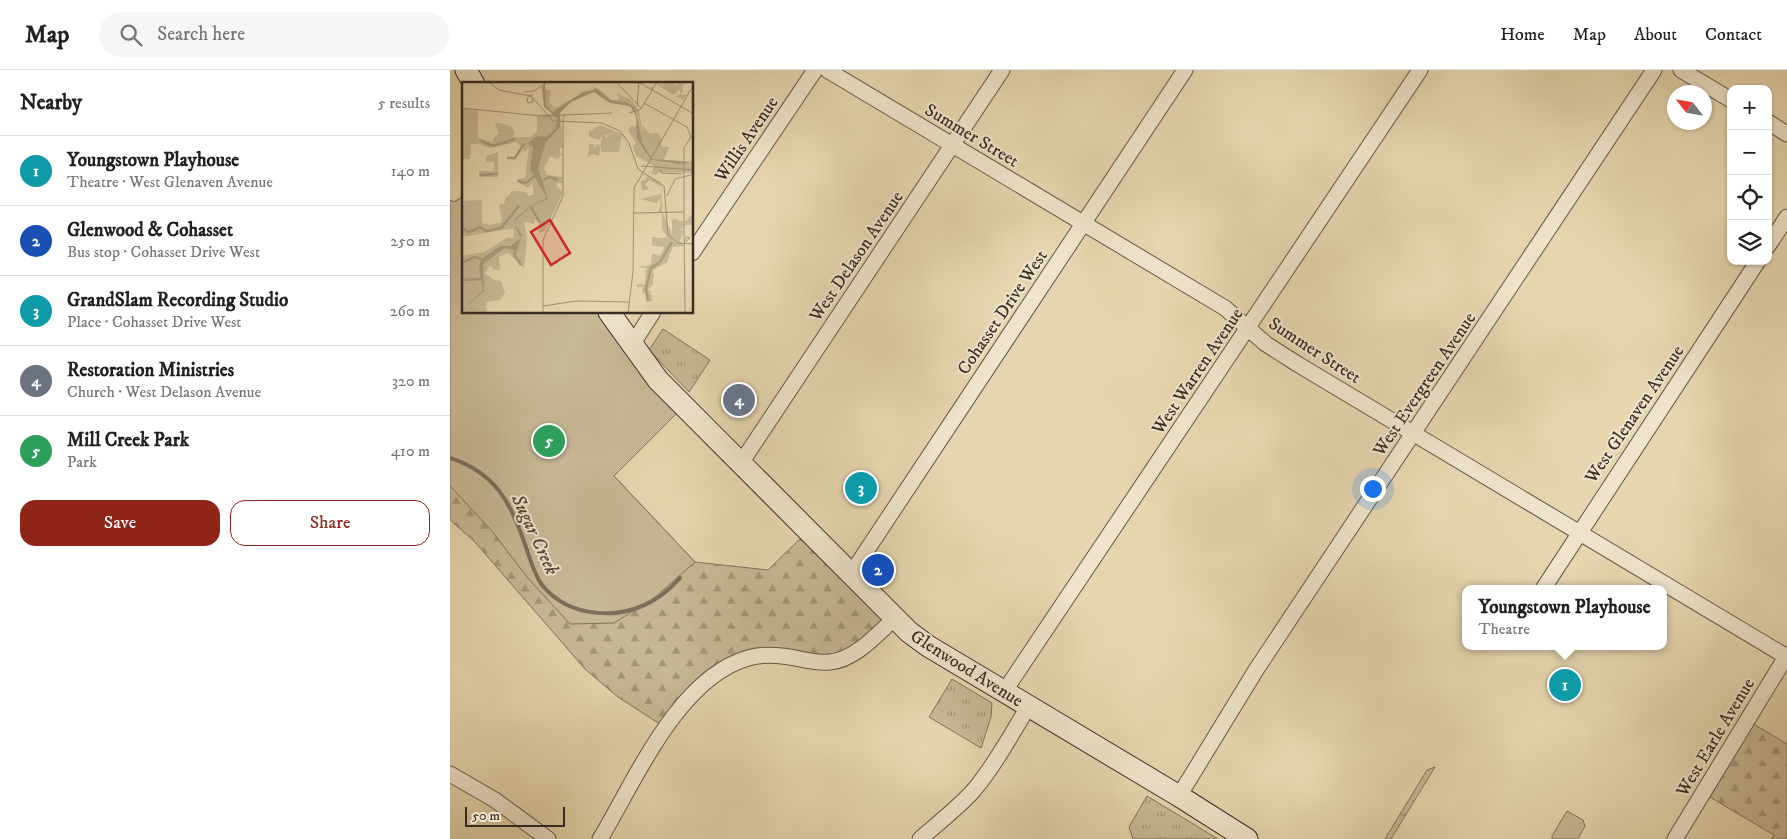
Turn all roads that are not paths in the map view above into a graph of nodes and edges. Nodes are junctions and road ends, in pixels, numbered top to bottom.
1 (815, 70) edge
2 (828, 70) edge
3 (1002, 70) edge
4 (1185, 70) edge
5 (1420, 70) edge
6 (1654, 70) edge
7 (1681, 70) edge
8 (1727, 98) edge
9 (1772, 125) edge
10 (1787, 134) edge
11 (952, 145) junction
12 (1787, 217) edge
13 (1084, 224) junction
14 (1772, 240) edge
15 (694, 250) edge
16 (1755, 265) edge
17 (610, 314) edge
18 (652, 314) edge
19 (1248, 328) junction
20 (632, 345) junction
21 (1414, 433) junction
22 (741, 463) junction
23 (1579, 532) junction
24 (850, 574) junction
25 (1546, 585) edge
26 (895, 618) junction
27 (1787, 656) edge
28 (1004, 692) junction
29 (1028, 706) junction
30 (450, 774) edge
31 (1179, 796) junction
32 (548, 839) edge
33 (600, 839) edge
34 (920, 839) edge
35 (1247, 839) edge
36 (1676, 839) edge

1 - 15 street, Willis Avenue
2 - 11 street, Summer Street
3 - 11 street, West Delason Avenue
4 - 13 street, Cohasset Drive West
5 - 19 street, West Warren Avenue
6 - 21 street, West Evergreen Avenue
7 - 8 street
9 - 10 street
11 - 13 street, Summer Street
11 - 22 street, West Delason Avenue
12 - 14 street
13 - 19 street, Summer Street
13 - 24 street, Cohasset Drive West
16 - 23 street, West Glenaven Avenue
17 - 20 main road, Glenwood Avenue
18 - 20 street
19 - 21 street, Summer Street
19 - 28 street, West Warren Avenue
20 - 22 main road, Glenwood Avenue
21 - 23 street, Summer Street
21 - 31 street, West Evergreen Avenue
22 - 24 main road, Glenwood Avenue
23 - 25 street, West Glenaven Avenue
23 - 27 street, Summer Street
24 - 26 main road, Glenwood Avenue
26 - 28 main road, Glenwood Avenue
26 - 33 street
27 - 36 street, West Earle Avenue
28 - 29 main road, Glenwood Avenue
29 - 31 main road, Glenwood Avenue
29 - 34 street
30 - 32 street
31 - 35 main road, Glenwood Avenue

